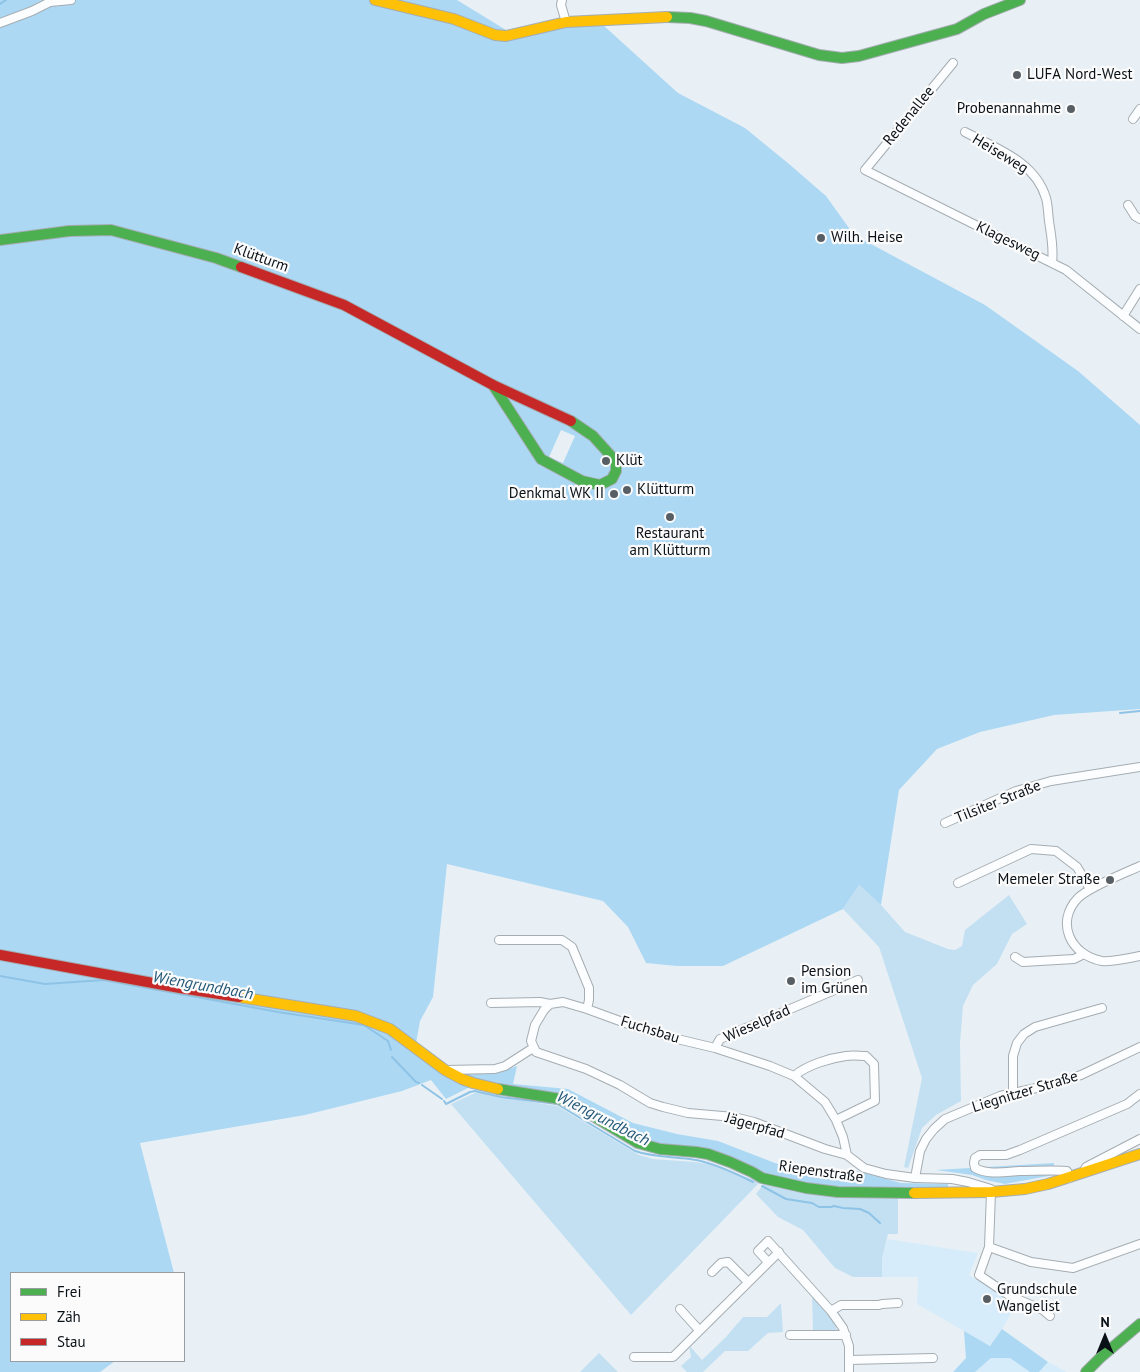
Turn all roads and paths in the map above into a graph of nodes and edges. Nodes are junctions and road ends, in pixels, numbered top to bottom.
1 (71, 0) edge
2 (375, 0) edge
3 (562, 0) edge
4 (1020, 0) edge
5 (566, 22) junction
6 (0, 23) edge
7 (953, 62) dead end
8 (1140, 109) edge
9 (1133, 119) dead end
10 (965, 132) dead end
11 (865, 170) joint
12 (1128, 205) dead end
13 (1140, 219) edge
14 (0, 240) edge
15 (1052, 263) junction
16 (1140, 289) edge
17 (1123, 316) junction
18 (1140, 328) edge
19 (493, 384) junction
20 (1140, 767) edge
21 (945, 824) dead end
22 (1140, 866) edge
23 (958, 883) dead end
24 (1090, 889) junction
25 (498, 940) dead end
26 (0, 954) edge
27 (1084, 954) junction
28 (1140, 956) edge
29 (1015, 957) dead end
30 (858, 980) dead end
31 (491, 1003) dead end
32 (550, 1004) junction
33 (1102, 1008) dead end
34 (587, 1009) junction
35 (1140, 1047) edge
36 (533, 1048) junction
37 (715, 1048) junction
38 (445, 1070) junction
39 (794, 1076) junction
40 (1013, 1093) junction
41 (1140, 1094) edge
42 (836, 1120) junction
43 (1140, 1139) edge
44 (1140, 1154) edge
45 (847, 1155) junction
46 (1082, 1174) junction
47 (915, 1178) junction
48 (1070, 1178) junction
49 (952, 1179) junction
50 (996, 1192) junction
51 (957, 1193) junction
52 (1140, 1244) edge
53 (989, 1247) junction
54 (779, 1252) junction
55 (768, 1262) junction
56 (712, 1272) dead end
57 (748, 1282) junction
58 (898, 1304) dead end
59 (680, 1309) dead end
60 (831, 1312) junction
61 (1050, 1316) dead end
62 (1140, 1324) edge
63 (699, 1330) junction
64 (790, 1335) dead end
65 (846, 1335) junction
66 (634, 1357) dead end
67 (933, 1358) dead end
68 (849, 1360) junction
69 (849, 1372) edge
70 (1086, 1372) edge

1 - 6 street
2 - 5 street
3 - 5 street
4 - 5 street
7 - 11 street, Redenallee
8 - 9 street
10 - 15 street, Heiseweg
11 - 15 street, Klagesweg
12 - 13 street
14 - 19 street, Klütturm
15 - 17 street, Klagesweg
16 - 17 street
17 - 18 street, Klagesweg
19 - 19 street, Klütturm
20 - 21 street, Tilsiter Straße
22 - 24 street
23 - 24 street
24 - 27 street
25 - 34 street
26 - 38 street, Riepenstraße
27 - 28 street
27 - 29 street
30 - 37 street, Wieselpfad
31 - 32 street, Fuchsbau
32 - 34 street, Fuchsbau
32 - 36 street
33 - 40 street
34 - 37 street, Fuchsbau
35 - 40 street, Liegnitzer Straße
36 - 38 street
36 - 45 street, Jägerpfad
37 - 39 street, Fuchsbau
38 - 51 street, Riepenstraße
39 - 42 street, Fuchsbau
39 - 42 street
40 - 47 street, Liegnitzer Straße
41 - 48 street
42 - 45 street, Fuchsbau
43 - 46 street, Riepenstraße
44 - 46 street, Riepenstraße
45 - 47 street, Jägerpfad
46 - 48 street, Riepenstraße
47 - 49 street, Jägerpfad
48 - 50 street, Riepenstraße
49 - 50 street, Jägerpfad
49 - 51 street
50 - 51 street, Riepenstraße
50 - 53 street
52 - 53 street
53 - 61 street
54 - 55 street
54 - 55 street
54 - 60 street
55 - 57 street
56 - 57 street
57 - 63 street
58 - 60 street
59 - 63 street
60 - 65 street
62 - 70 street
63 - 66 street
64 - 65 street
65 - 68 street
67 - 68 street
68 - 69 street

